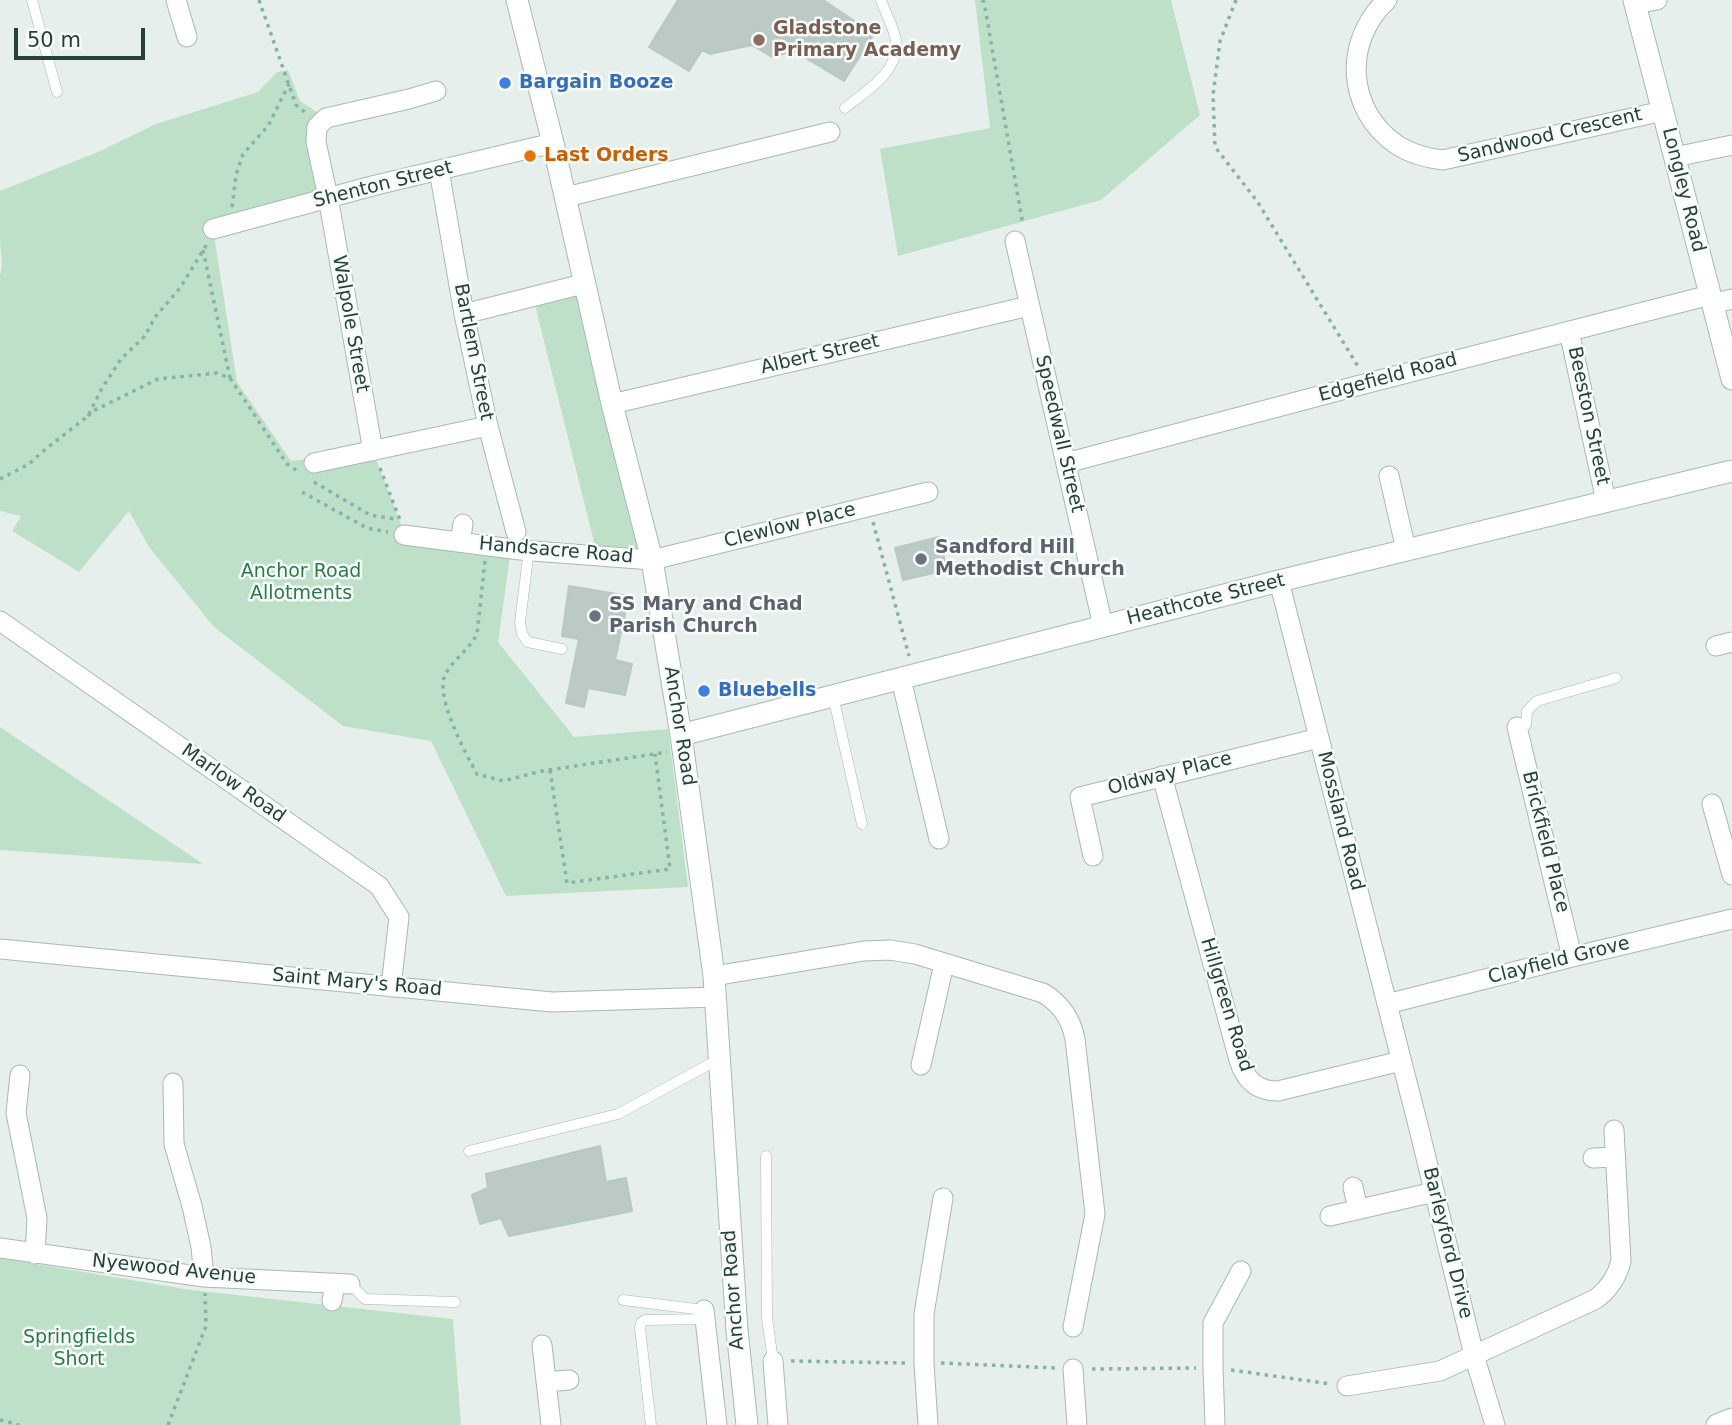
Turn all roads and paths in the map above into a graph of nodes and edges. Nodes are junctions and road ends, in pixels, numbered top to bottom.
1 (32, 0) edge
2 (176, 0) edge
3 (259, 0) edge
4 (517, 0) edge
5 (881, 0) edge
6 (982, 0) edge
7 (1236, 0) edge
8 (1387, 0) edge
9 (1657, 0) edge
10 (1635, 2) edge
11 (187, 37) dead end
12 (289, 84) junction
13 (436, 90) dead end
14 (57, 93) dead end
15 (296, 105) dead end
16 (845, 108) dead end
17 (1663, 111) junction
18 (830, 132) dead end
19 (553, 143) junction
20 (1732, 145) edge
21 (1675, 157) junction
22 (439, 170) junction
23 (328, 197) junction
24 (566, 197) junction
25 (221, 227) junction
26 (1015, 241) joint
27 (203, 250) junction
28 (586, 286) junction
29 (1718, 299) edge
30 (1029, 306) junction
31 (464, 314) junction
32 (1570, 331) junction
33 (230, 378) junction
34 (1732, 379) edge
35 (1368, 383) junction
36 (612, 404) junction
37 (88, 416) junction
38 (488, 426) junction
39 (373, 451) junction
40 (1066, 463) junction
41 (307, 471) junction
42 (1732, 471) edge
43 (1389, 476) dead end
44 (0, 480) edge
45 (302, 492) dead end
46 (928, 492) dead end
47 (1606, 501) junction
48 (869, 506) junction
49 (402, 528) junction
50 (516, 532) dead end
51 (487, 545) junction
52 (528, 550) junction
53 (1406, 550) junction
54 (652, 560) junction
55 (1279, 581) junction
56 (0, 621) edge
57 (1103, 626) junction
58 (562, 649) dead end
59 (907, 678) junction
60 (1616, 678) dead end
61 (833, 696) junction
62 (1519, 727) joint
63 (1319, 738) junction
64 (682, 742) junction
65 (655, 754) junction
66 (550, 770) junction
67 (1162, 776) junction
68 (1712, 804) dead end
69 (862, 824) dead end
70 (939, 839) dead end
71 (1093, 856) dead end
72 (1732, 875) edge
73 (1732, 919) edge
74 (0, 949) edge
75 (1573, 957) junction
76 (944, 964) junction
77 (715, 986) junction
78 (391, 987) junction
79 (1387, 1004) junction
80 (720, 1059) junction
81 (1401, 1061) junction
82 (921, 1065) dead end
83 (20, 1075) dead end
84 (173, 1083) dead end
85 (1614, 1130) dead end
86 (469, 1151) dead end
87 (765, 1156) dead end
88 (1615, 1157) junction
89 (1593, 1158) dead end
90 (1353, 1186) dead end
91 (1434, 1192) junction
92 (943, 1198) dead end
93 (1358, 1209) junction
94 (1330, 1216) dead end
95 (0, 1248) edge
96 (35, 1254) junction
97 (1241, 1271) dead end
98 (204, 1277) junction
99 (339, 1289) joint
100 (623, 1300) dead end
101 (455, 1302) dead end
102 (705, 1315) junction
103 (1073, 1327) dead end
104 (542, 1345) dead end
105 (1474, 1355) junction
106 (772, 1361) junction
107 (924, 1363) junction
108 (1213, 1368) junction
109 (1073, 1369) junction
110 (569, 1381) dead end
111 (546, 1382) junction
112 (1347, 1386) joint
113 (1732, 1419) edge
114 (0, 1420) edge
115 (19, 1425) edge
116 (168, 1425) edge
117 (551, 1425) edge
118 (651, 1425) edge
119 (717, 1425) edge
120 (747, 1425) edge
121 (778, 1425) edge
122 (928, 1425) edge
123 (1077, 1425) edge
124 (1215, 1425) edge
125 (1495, 1425) edge
126 (1717, 1425) edge

1 - 14 lane
2 - 11 street
3 - 12 path
4 - 19 street, Anchor Road
5 - 16 lane
6 - 26 path
7 - 35 path
8 - 17 street, Sandwood Crescent
9 - 10 street
10 - 17 street, Longley Road
12 - 15 path
12 - 25 path
13 - 23 street, Walpole Street
17 - 21 street, Longley Road
18 - 24 street
19 - 22 street, Shenton Street
19 - 24 street, Anchor Road
20 - 21 street
21 - 29 street, Longley Road
22 - 23 street, Shenton Street
22 - 31 street, Bartlem Street
23 - 25 street, Shenton Street
23 - 39 street, Walpole Street
24 - 28 street, Anchor Road
25 - 27 path
26 - 30 street, Speedwall Street
27 - 33 path
27 - 37 path
28 - 31 street
28 - 36 street, Anchor Road
29 - 32 street, Edgefield Road
29 - 34 street, Longley Road
30 - 36 street, Albert Street
30 - 40 street, Speedwall Street
31 - 38 street, Bartlem Street
32 - 35 street, Edgefield Road
32 - 47 street, Beeston Street
33 - 37 path
33 - 41 path
35 - 40 street, Edgefield Road
36 - 54 street, Anchor Road
37 - 44 path
38 - 39 street
38 - 50 street, Bartlem Street
39 - 41 street
39 - 49 path
40 - 57 street, Speedwall Street
41 - 49 path
42 - 47 street, Heathcote Street
43 - 53 street
45 - 49 path
46 - 48 street, Clewlow Place
47 - 53 street, Heathcote Street
48 - 54 street, Clewlow Place
48 - 59 path
49 - 51 street, Handsacre Road
51 - 52 street, Handsacre Road
51 - 66 path
52 - 54 street, Handsacre Road
52 - 58 lane
53 - 55 street, Heathcote Street
54 - 64 street, Anchor Road
55 - 57 street, Heathcote Street
55 - 63 street, Mossland Road
56 - 78 street, Marlow Road
57 - 59 street, Heathcote Street
59 - 61 street, Heathcote Street
59 - 70 street
60 - 62 lane
61 - 64 street, Heathcote Street
61 - 69 lane
62 - 75 street, Brickfield Place
63 - 67 street, Oldway Place
63 - 79 street, Mossland Road
64 - 65 path
64 - 77 street, Anchor Road
65 - 66 path
65 - 66 path
67 - 71 street, Oldway Place
67 - 81 street, Hillgreen Road
68 - 72 street
73 - 75 street, Clayfield Grove
74 - 78 street, Saint Mary's Road
75 - 79 street, Clayfield Grove
76 - 77 street, Saint Mary's Road
76 - 82 street
76 - 103 street, Saint Mary's Road
77 - 78 street, Saint Mary's Road
77 - 80 street, Anchor Road
79 - 81 street, Mossland Road
80 - 86 lane
80 - 120 street, Anchor Road
81 - 91 street, Barleyford Drive
83 - 96 street
84 - 98 street
85 - 88 street
87 - 106 lane
88 - 89 street
88 - 105 street
90 - 93 street
91 - 93 street
91 - 105 street, Barleyford Drive
92 - 107 street
93 - 94 street
95 - 96 street, Nyewood Avenue
96 - 98 street, Nyewood Avenue
97 - 108 street
98 - 99 street, Nyewood Avenue
98 - 116 path
99 - 101 lane
100 - 102 lane
102 - 118 lane
102 - 119 street
104 - 111 street
105 - 112 street
105 - 125 street, Barleyford Drive
106 - 107 path
106 - 121 street
107 - 109 path
107 - 122 street
108 - 109 path
108 - 112 path
108 - 124 street
109 - 123 street
110 - 111 street
111 - 117 street
113 - 126 street
114 - 115 path

